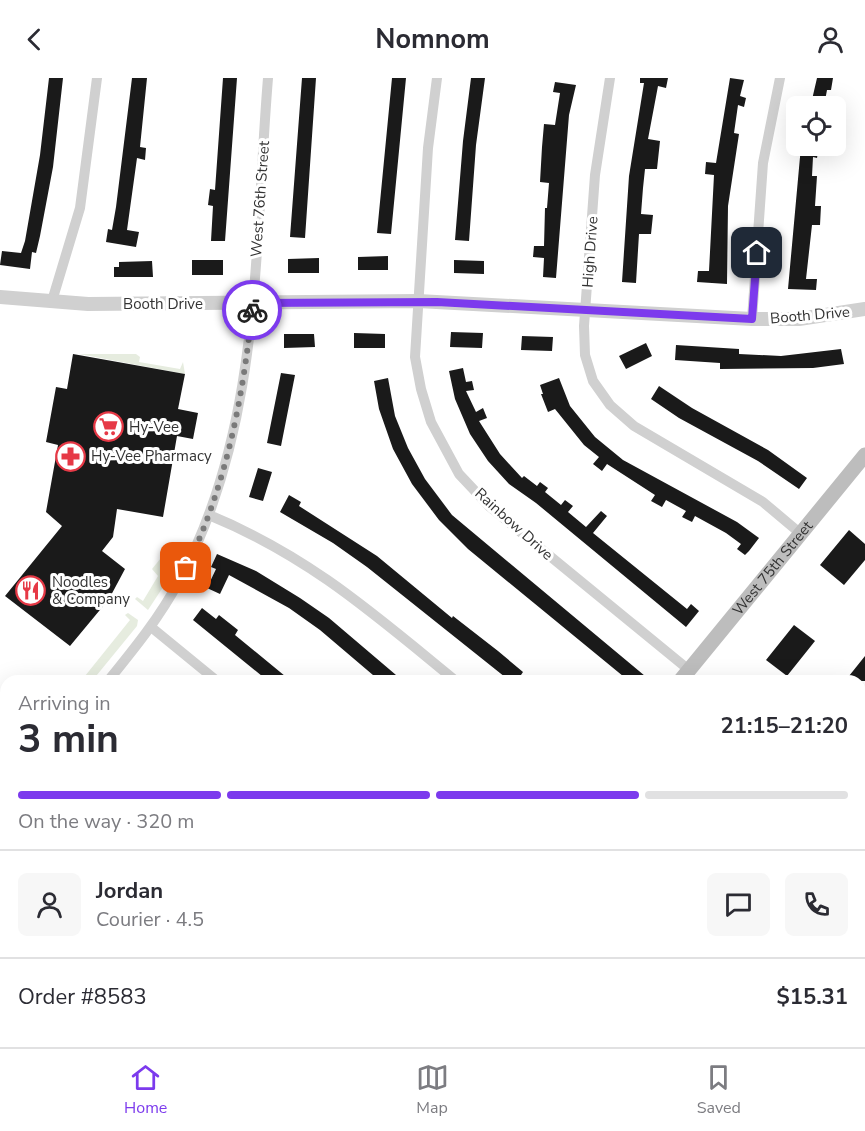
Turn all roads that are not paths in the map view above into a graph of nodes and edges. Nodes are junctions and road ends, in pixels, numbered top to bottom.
1 (97, 78) edge
2 (268, 78) edge
3 (437, 78) edge
4 (610, 78) edge
5 (780, 78) edge
6 (0, 297) edge
7 (52, 301) junction
8 (418, 301) junction
9 (253, 303) junction
10 (585, 309) junction
11 (865, 309) edge
12 (752, 319) junction
13 (865, 455) edge
14 (209, 515) junction
15 (801, 534) junction
16 (151, 627) junction
17 (113, 675) edge
18 (211, 675) edge
19 (449, 675) edge
20 (684, 675) edge
21 (686, 675) edge

1 - 7 street
2 - 9 street, West 76th Street
3 - 8 street, Rainbow Drive
4 - 10 street, High Drive
5 - 12 street
6 - 7 street, Booth Drive
7 - 9 street, Booth Drive
8 - 9 street, Booth Drive
8 - 10 street, Booth Drive
8 - 20 street, Rainbow Drive
9 - 14 street, West 76th Street
10 - 12 street, Booth Drive
10 - 15 street, High Drive
11 - 12 street, Booth Drive
13 - 15 main road, West 75th Street
14 - 16 street, West 76th Street
14 - 19 street
15 - 21 main road, West 75th Street
16 - 17 street, West 76th Street
16 - 18 street

